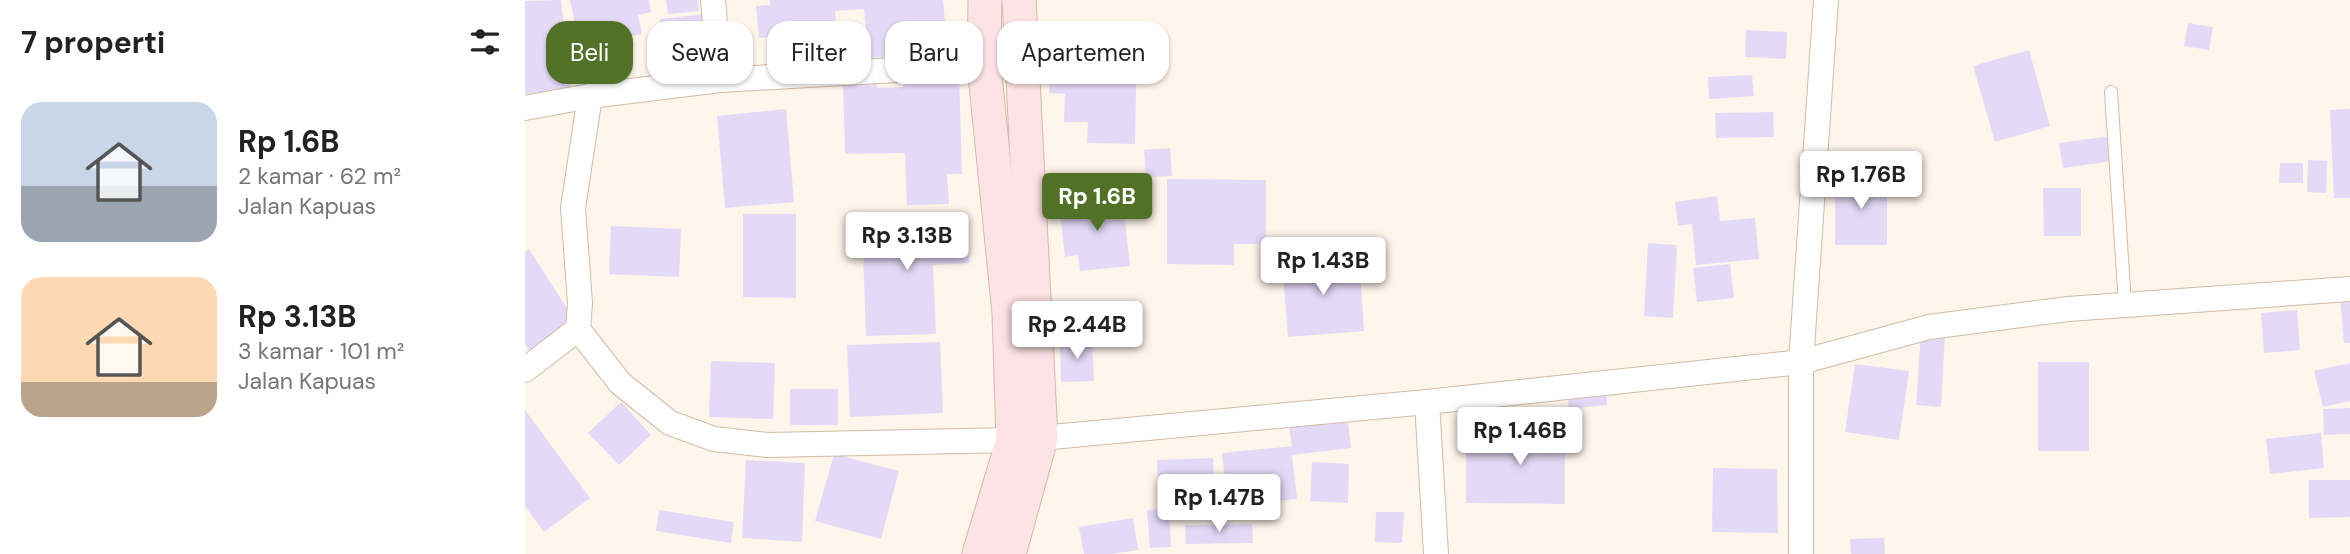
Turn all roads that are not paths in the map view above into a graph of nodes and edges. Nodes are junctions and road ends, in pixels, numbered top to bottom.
1 (713, 0) edge
2 (985, 0) edge
3 (1019, 0) edge
4 (1826, 0) edge
5 (715, 21) edge
6 (984, 65) junction
7 (753, 78) edge
8 (688, 84) edge
9 (2111, 92) dead end
10 (590, 96) junction
11 (525, 108) edge
12 (2350, 289) edge
13 (2125, 304) junction
14 (578, 328) junction
15 (1801, 362) junction
16 (525, 370) edge
17 (1427, 402) junction
18 (1027, 439) junction
19 (979, 554) edge
20 (1009, 554) edge
21 (1436, 554) edge
22 (1801, 554) edge

1 - 5 street
2 - 6 street
3 - 18 street
4 - 15 street
6 - 7 street
6 - 18 street
8 - 10 street
9 - 13 lane
10 - 11 street
10 - 14 street
12 - 13 street
13 - 15 street
14 - 16 street
14 - 18 street
15 - 17 street
15 - 22 street
17 - 18 street
17 - 21 street
18 - 19 street
18 - 20 street

